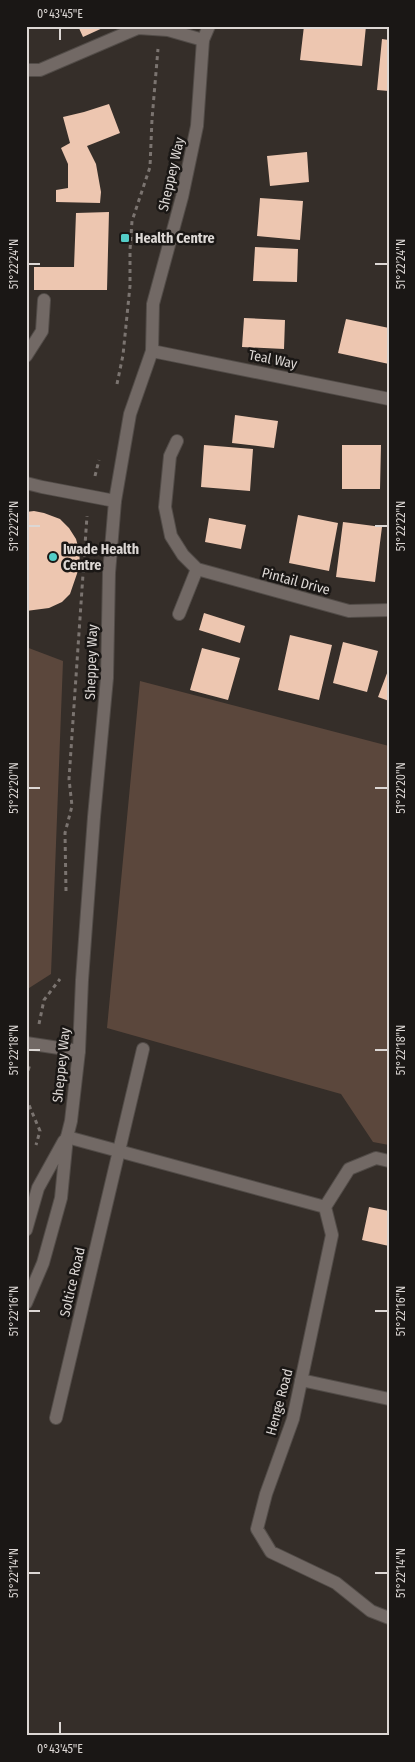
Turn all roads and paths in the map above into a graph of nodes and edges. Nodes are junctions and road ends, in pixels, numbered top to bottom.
1 (209, 26) edge
2 (203, 40) junction
3 (26, 70) edge
4 (44, 300) dead end
5 (152, 351) junction
6 (26, 356) edge
7 (389, 399) edge
8 (177, 441) dead end
9 (26, 483) edge
10 (115, 501) junction
11 (197, 569) junction
12 (389, 610) edge
13 (179, 614) dead end
14 (26, 1043) edge
15 (143, 1049) dead end
16 (79, 1051) junction
17 (26, 1098) edge
18 (67, 1137) junction
19 (36, 1147) dead end
20 (119, 1152) junction
21 (389, 1161) edge
22 (325, 1207) junction
23 (26, 1230) edge
24 (26, 1303) edge
25 (301, 1380) junction
26 (389, 1399) edge
27 (56, 1418) dead end
28 (389, 1618) edge

1 - 2 street, Sheppey Way
2 - 3 street
2 - 5 street, Sheppey Way
4 - 6 street
5 - 7 street, Teal Way
5 - 10 street, Sheppey Way
8 - 11 street
9 - 10 street
10 - 16 street, Sheppey Way
11 - 12 street, Pintail Drive
11 - 13 street
14 - 16 street
15 - 20 street, Soltice Road
16 - 18 street, Sheppey Way
17 - 19 path
18 - 20 street
18 - 23 street
18 - 24 street, Sheppey Way
20 - 22 street
20 - 27 street, Soltice Road
21 - 22 street
22 - 25 street, Henge Road
25 - 26 street
25 - 28 street, Henge Road

